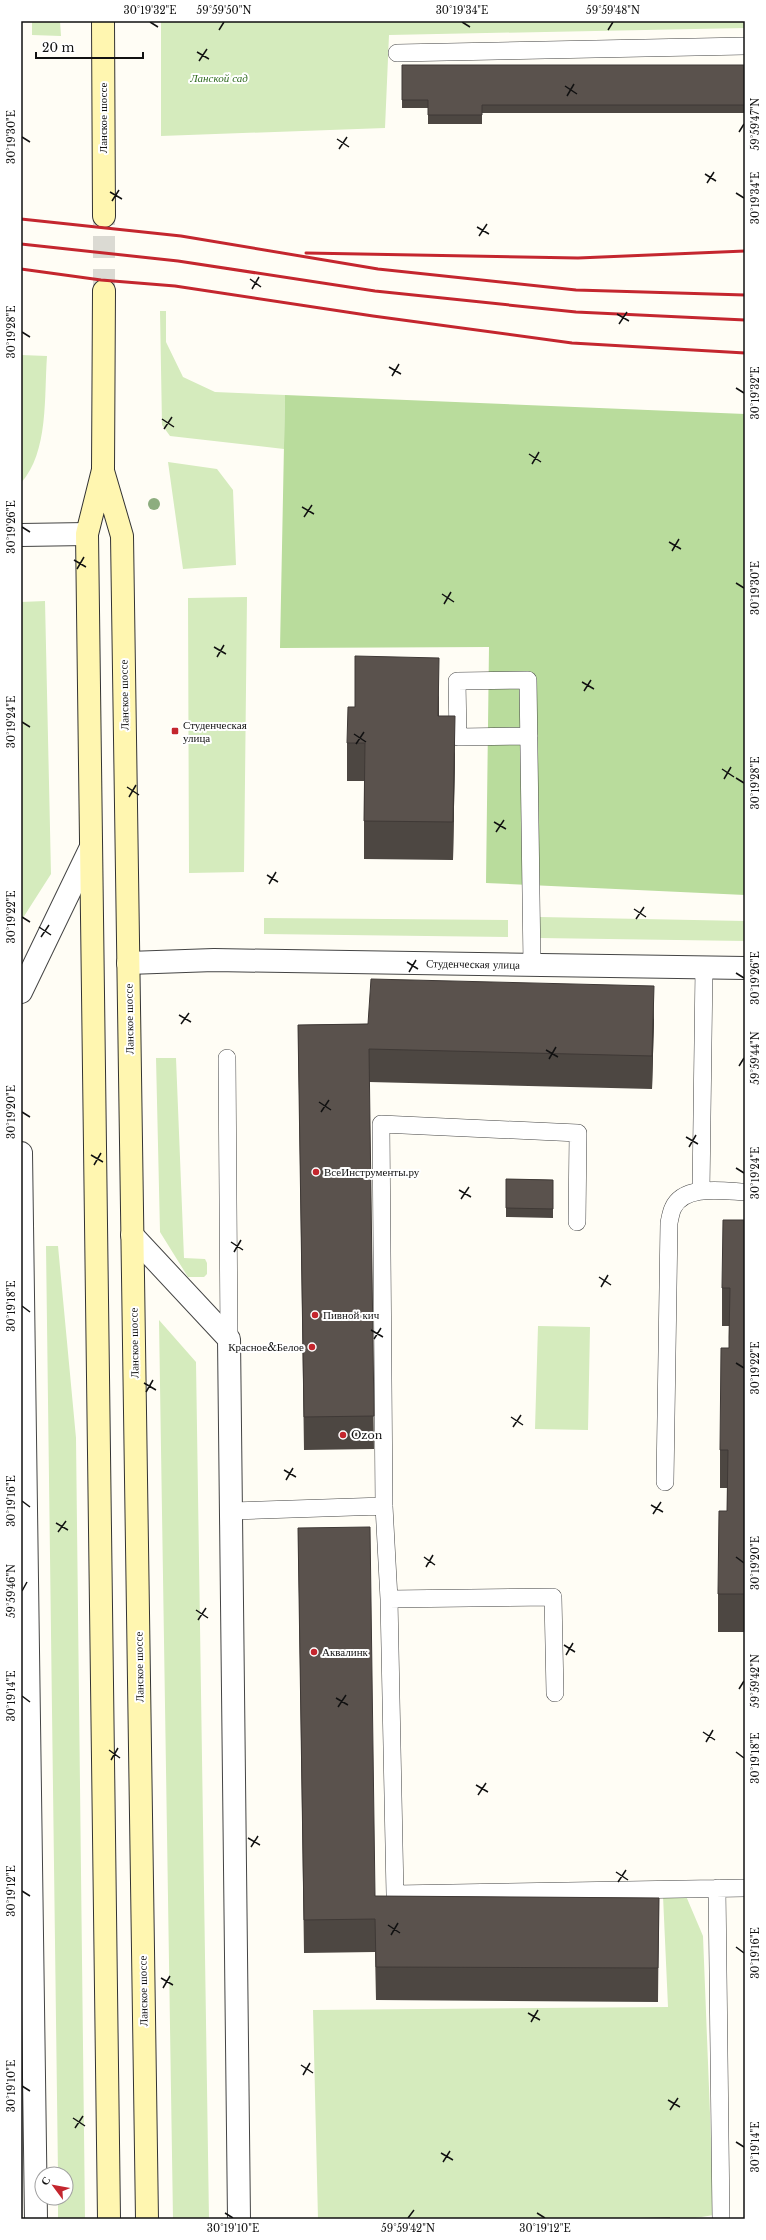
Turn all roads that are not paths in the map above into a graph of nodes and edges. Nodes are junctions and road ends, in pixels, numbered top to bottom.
1 (103, 21) edge
2 (745, 46) edge
3 (397, 53) dead end
4 (104, 216) tunnel mouth
5 (104, 291) tunnel mouth
6 (103, 470) junction
7 (87, 534) junction
8 (21, 535) edge
9 (529, 736) junction
10 (91, 847) junction
11 (128, 963) junction
12 (532, 965) junction
13 (704, 968) junction
14 (745, 968) edge
15 (21, 992) edge
16 (228, 1058) dead end
17 (21, 1153) edge
18 (701, 1191) junction
19 (745, 1192) edge
20 (577, 1222) dead end
21 (132, 1235) junction
22 (229, 1339) junction
23 (665, 1482) dead end
24 (384, 1506) junction
25 (24, 1511) edge
26 (232, 1511) junction
27 (389, 1599) junction
28 (555, 1693) dead end
29 (717, 1888) junction
30 (745, 1888) edge
31 (36, 2219) edge
32 (109, 2219) edge
33 (147, 2219) edge
34 (239, 2219) edge
35 (721, 2219) edge

1 - 4 main road, Ланское шоссе
2 - 3 lane
5 - 6 main road, Ланское шоссе
6 - 7 main road, Ланское шоссе
6 - 11 main road, Ланское шоссе
7 - 8 street
7 - 10 main road, Ланское шоссе
9 - 9 lane
9 - 12 lane
10 - 15 street
10 - 32 main road, Ланское шоссе
11 - 12 street, Студенческая улица
11 - 21 main road, Ланское шоссе
12 - 13 street, Студенческая улица
13 - 14 street, Студенческая улица
13 - 18 lane
16 - 22 lane
17 - 25 street
18 - 19 lane
18 - 23 lane
20 - 24 lane
21 - 22 street
21 - 33 main road, Ланское шоссе
22 - 26 street
24 - 26 lane
24 - 27 lane
25 - 31 street
26 - 34 street
27 - 28 lane
27 - 29 lane
29 - 30 lane
29 - 35 lane

